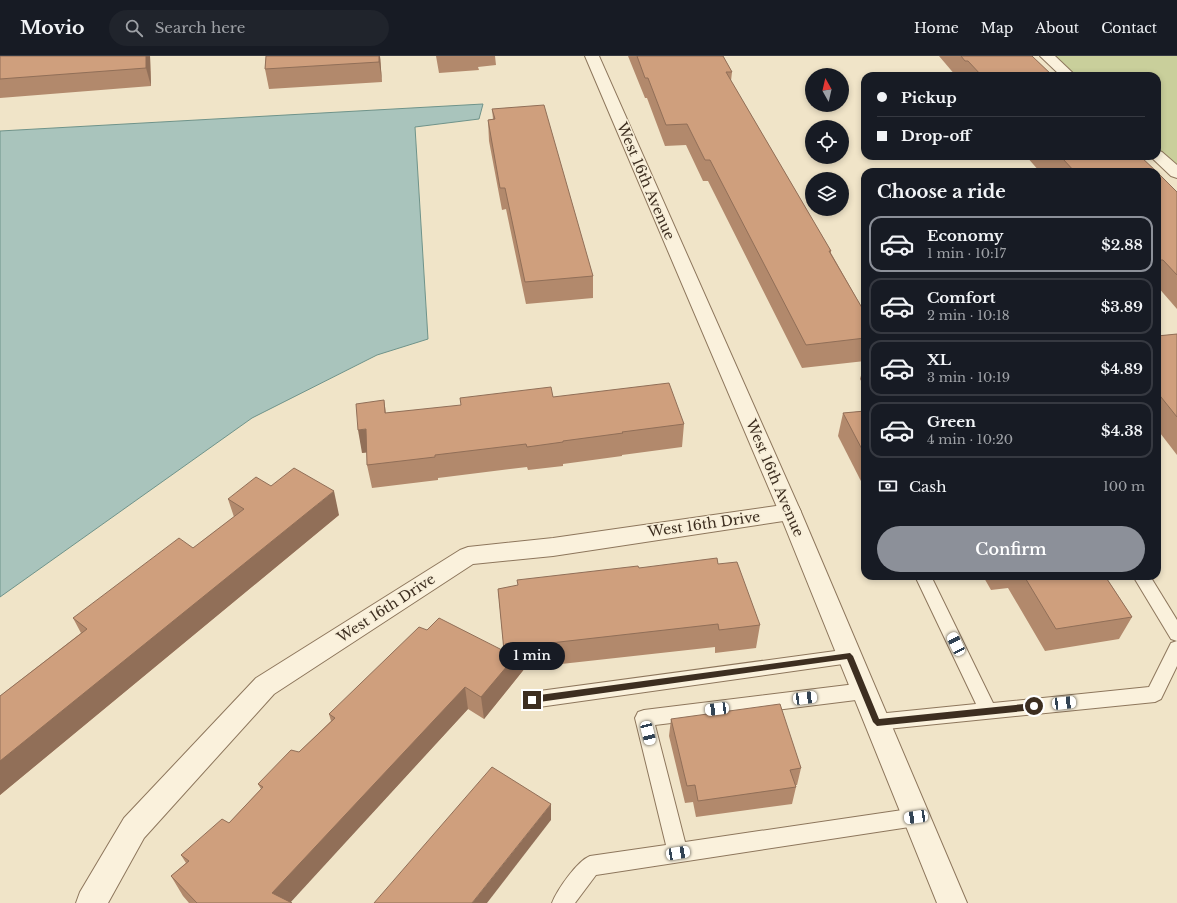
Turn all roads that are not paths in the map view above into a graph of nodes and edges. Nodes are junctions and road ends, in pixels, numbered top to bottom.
1 (592, 56) edge
2 (1047, 56) edge
3 (1065, 72) edge
4 (1161, 159) edge
5 (1177, 174) edge
6 (790, 512) junction
7 (925, 580) edge
8 (1143, 580) edge
9 (1177, 634) edge
10 (1177, 648) edge
11 (850, 656) junction
12 (864, 691) junction
13 (532, 700) dead end
14 (988, 711) junction
15 (877, 722) junction
16 (916, 817) junction
17 (678, 853) junction
18 (91, 903) edge
19 (562, 903) edge
20 (952, 903) edge

1 - 6 street, West 16th Avenue
2 - 3 street
4 - 5 street
6 - 11 street, West 16th Avenue
6 - 18 street, West 16th Drive
7 - 14 lane
8 - 9 lane
10 - 14 lane
11 - 12 street, West 16th Avenue
11 - 13 lane
12 - 15 street, West 16th Avenue
12 - 17 lane
14 - 15 lane
15 - 16 street, West 16th Avenue
16 - 17 lane
16 - 20 street, West 16th Avenue
17 - 19 lane

